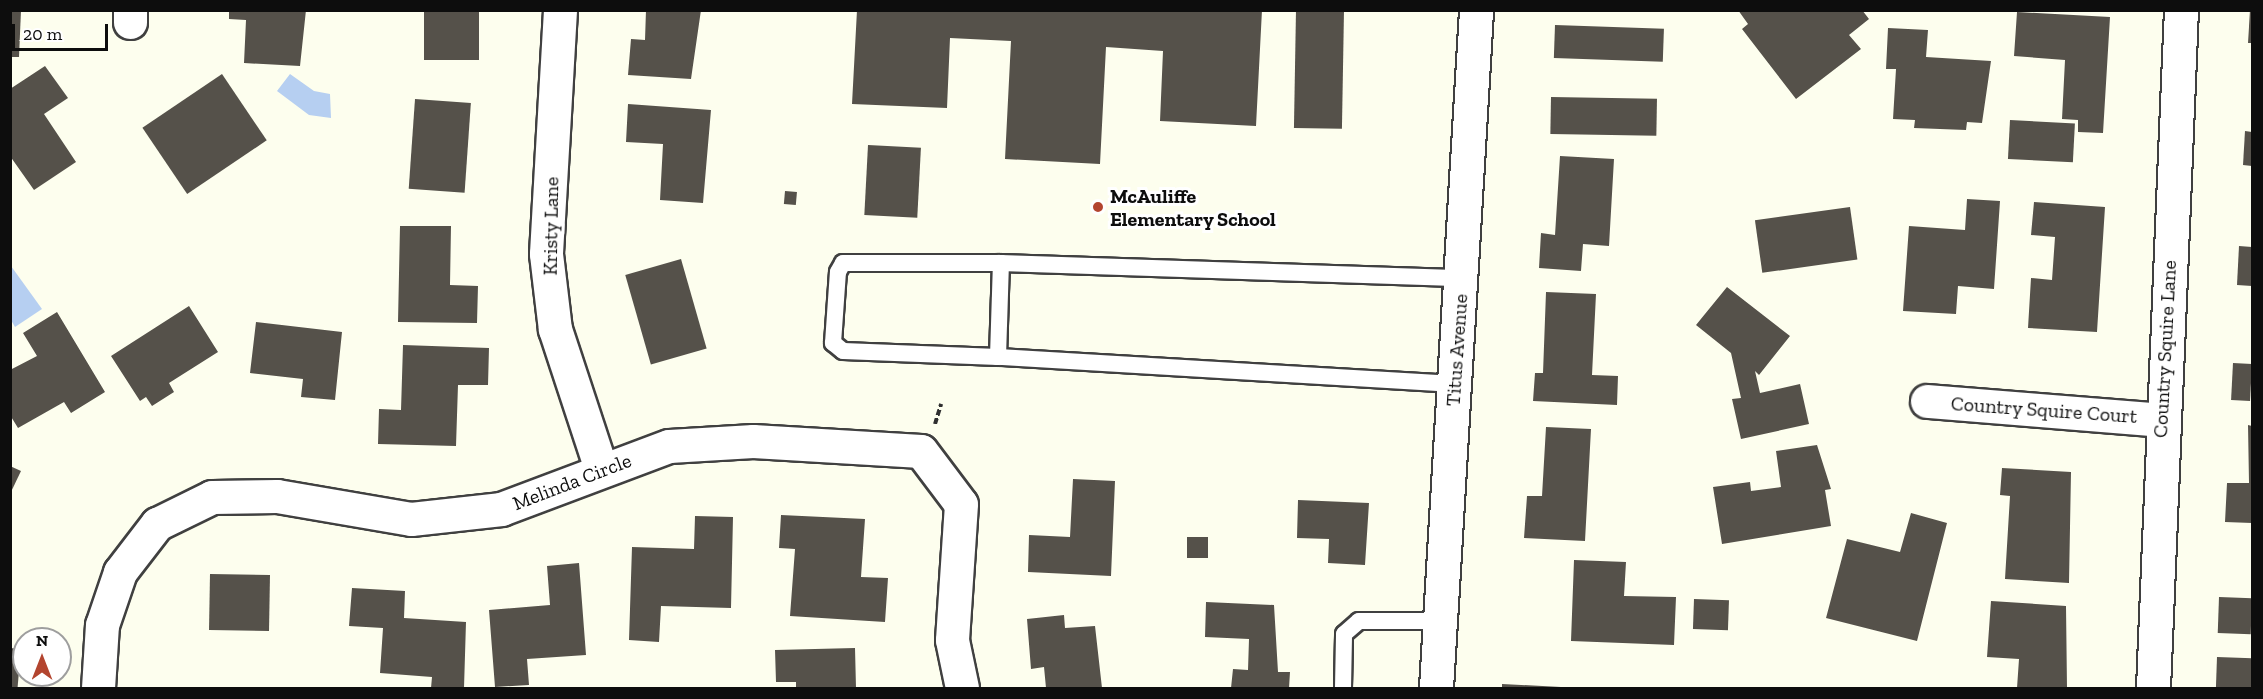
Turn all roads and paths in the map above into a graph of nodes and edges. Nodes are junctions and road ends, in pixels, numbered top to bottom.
1 (560, 10) edge
2 (1476, 10) edge
3 (2181, 10) edge
4 (1001, 264) junction
5 (1462, 278) junction
6 (998, 357) junction
7 (1455, 384) junction
8 (1927, 401) dead end
9 (941, 404) dead end
10 (2162, 420) junction
11 (934, 424) dead end
12 (601, 470) junction
13 (1437, 621) junction
14 (98, 688) edge
15 (962, 688) edge
16 (1343, 688) edge
17 (1436, 688) edge
18 (2153, 688) edge

1 - 12 street, Kristy Lane
2 - 5 street, Titus Avenue
3 - 10 street, Country Squire Lane
4 - 5 lane
4 - 6 lane
4 - 6 lane
5 - 7 street, Titus Avenue
6 - 7 lane
7 - 13 street, Titus Avenue
8 - 10 street, Country Squire Court
9 - 11 path
10 - 18 street, Country Squire Lane
12 - 14 street, Melinda Circle
12 - 15 street, Melinda Circle
13 - 16 lane
13 - 17 street, Titus Avenue

